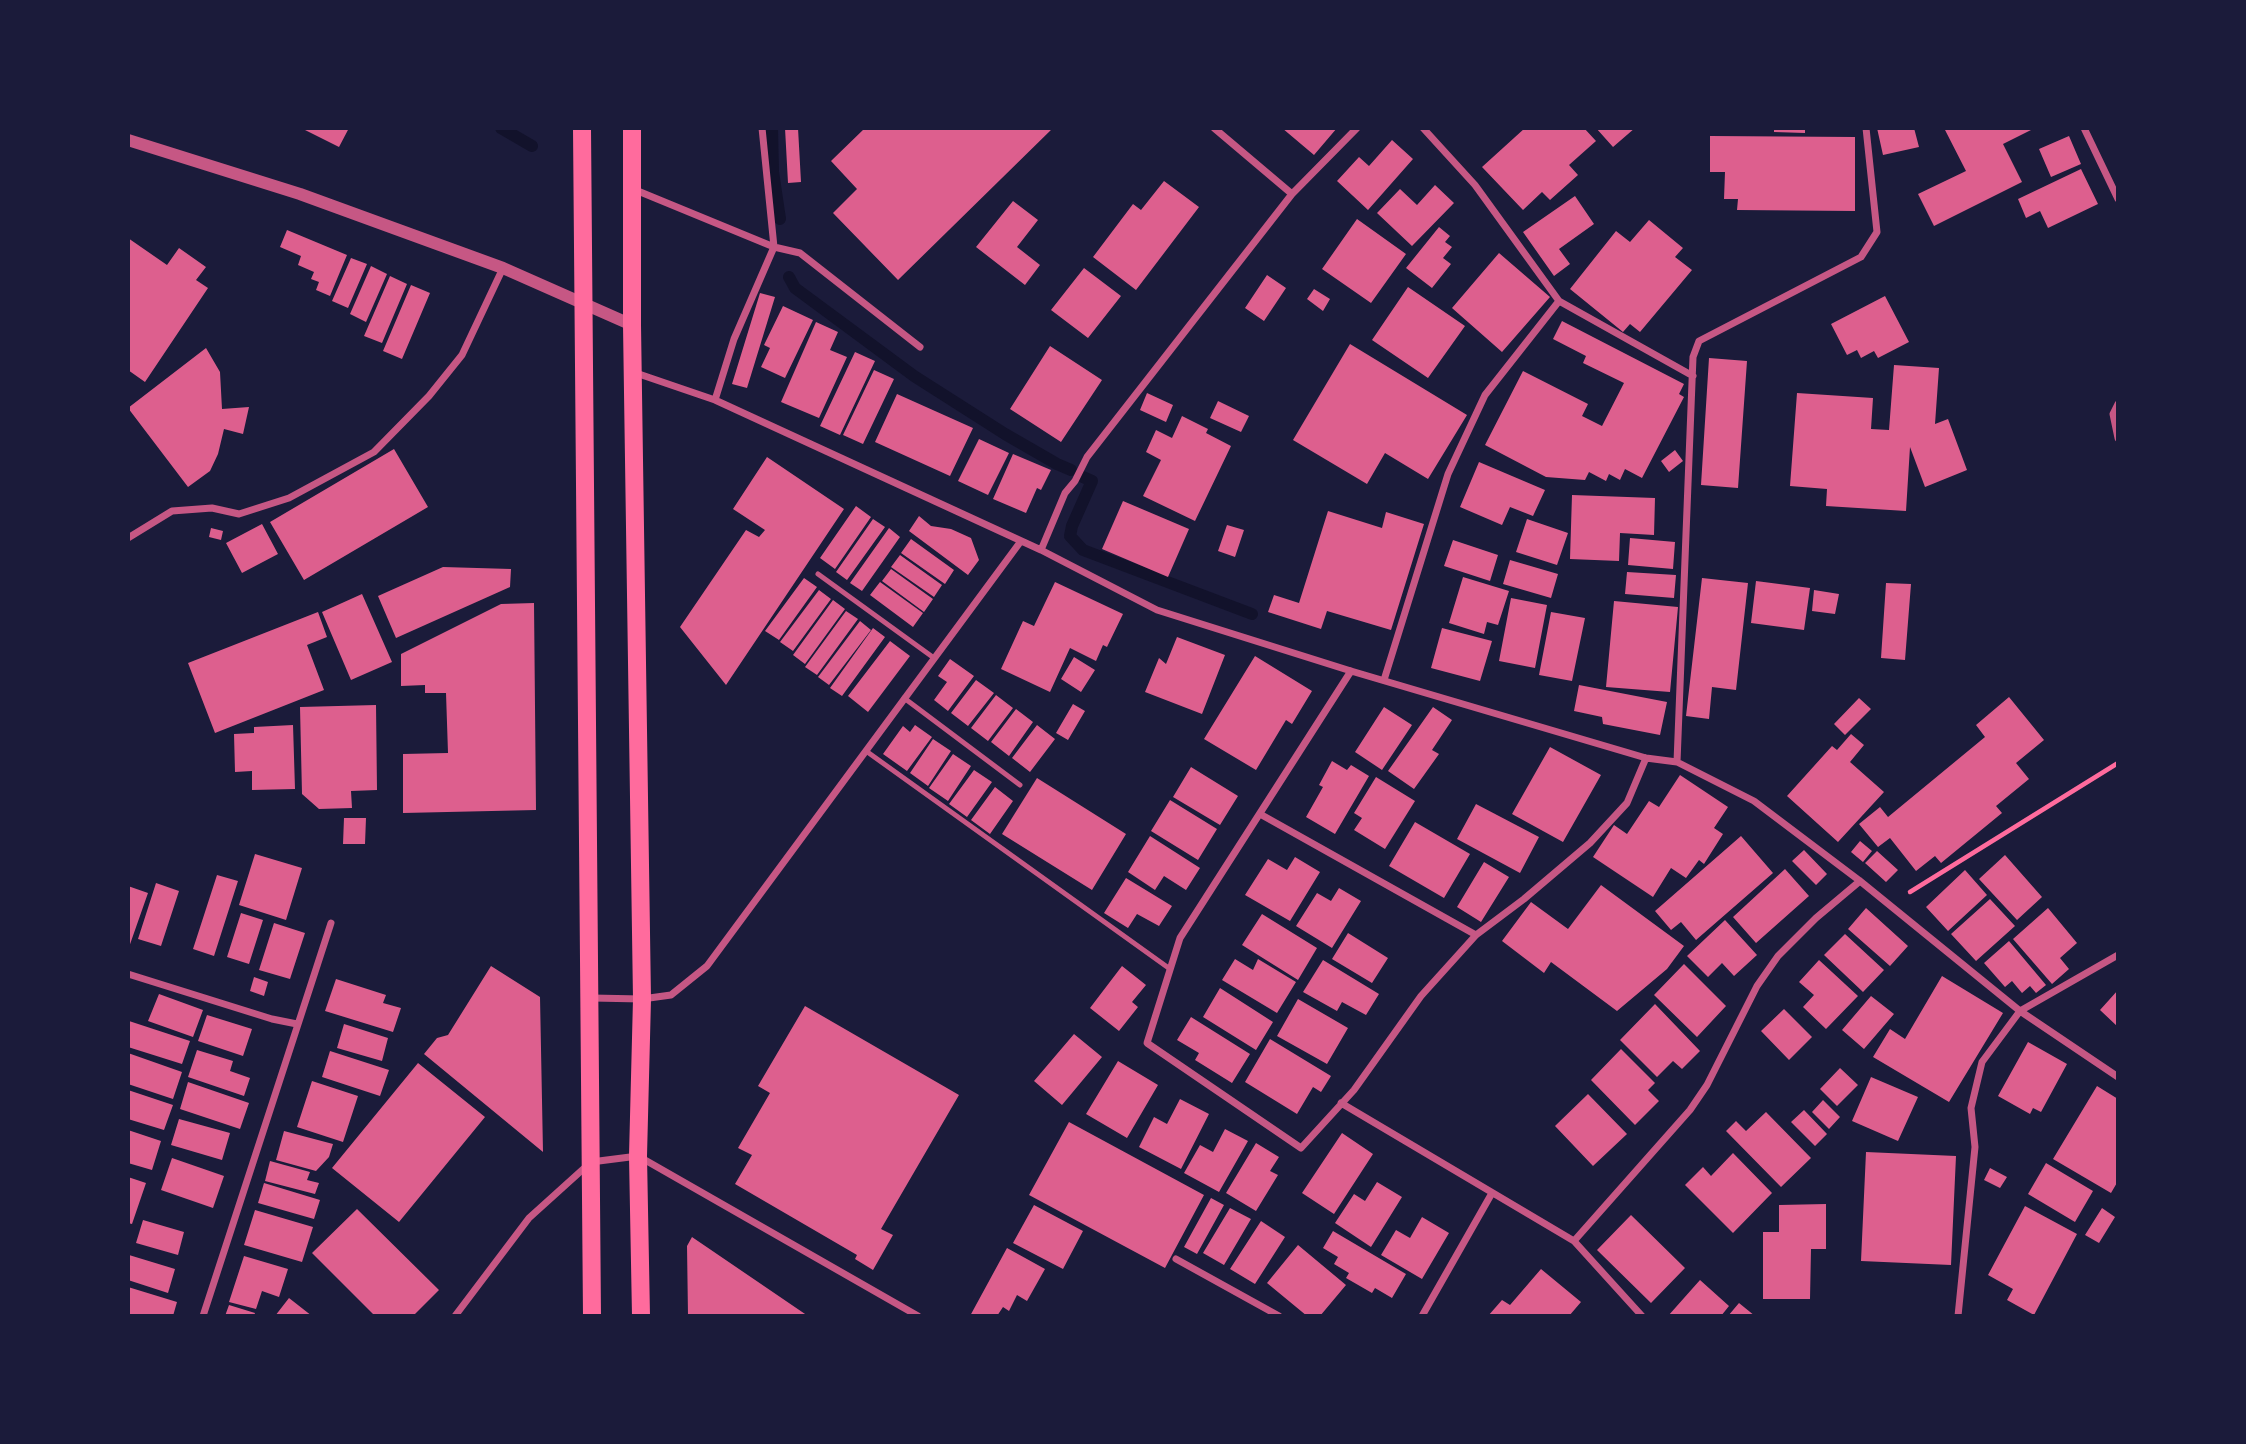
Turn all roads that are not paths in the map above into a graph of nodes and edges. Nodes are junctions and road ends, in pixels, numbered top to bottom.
1 (582, 128) edge
2 (632, 128) edge
3 (762, 128) edge
4 (1214, 128) edge
5 (1357, 128) edge
6 (1423, 128) edge
7 (1866, 128) edge
8 (2084, 128) edge
9 (128, 141) edge
10 (632, 189) junction
11 (1292, 194) junction
12 (2118, 199) edge
13 (774, 247) junction
14 (503, 268) junction
15 (1559, 300) junction
16 (585, 304) junction
17 (632, 325) junction
18 (920, 347) dead end
19 (633, 371) junction
20 (1693, 376) junction
21 (715, 400) junction
22 (2118, 404) edge
23 (2118, 438) edge
24 (128, 538) edge
25 (1021, 541) junction
26 (1041, 550) junction
27 (818, 574) dead end
28 (934, 659) junction
29 (1351, 671) junction
30 (1384, 680) junction
31 (904, 698) junction
32 (866, 751) junction
33 (1646, 758) junction
34 (1677, 762) junction
35 (1020, 785) dead end
36 (1260, 814) junction
37 (1860, 881) junction
38 (331, 923) dead end
39 (1476, 935) junction
40 (2118, 955) edge
41 (1170, 969) junction
42 (128, 974) edge
43 (590, 998) junction
44 (642, 999) junction
45 (2020, 1011) junction
46 (297, 1024) junction
47 (2118, 1077) edge
48 (1342, 1103) junction
49 (638, 1156) junction
50 (592, 1162) junction
51 (1492, 1193) junction
52 (1574, 1241) junction
53 (1176, 1259) dead end
54 (203, 1316) edge
55 (455, 1316) edge
56 (592, 1316) edge
57 (641, 1316) edge
58 (918, 1316) edge
59 (1279, 1316) edge
60 (1422, 1316) edge
61 (1642, 1316) edge
62 (1958, 1316) edge

1 - 16 main road
2 - 10 main road
3 - 13 street
4 - 11 street
5 - 11 street
6 - 15 street
7 - 20 street
8 - 12 street
9 - 14 street
10 - 13 street
10 - 17 main road
11 - 26 street
13 - 18 street
13 - 21 street
14 - 16 street
14 - 24 street
15 - 20 street
15 - 30 street
16 - 17 street
16 - 43 main road
17 - 19 main road
19 - 21 street
19 - 44 main road
20 - 34 street
21 - 25 street
22 - 23 street
25 - 26 street
25 - 28 street
26 - 29 street
27 - 28 lane
28 - 31 street
29 - 30 street
29 - 36 street
30 - 33 street
31 - 32 street
31 - 35 lane
32 - 41 lane
32 - 44 street
33 - 34 street
33 - 39 street
34 - 37 street
36 - 39 street
36 - 41 street
37 - 45 street
37 - 52 street
38 - 46 street
39 - 48 street
40 - 45 street
41 - 48 street
42 - 46 street
43 - 44 street
43 - 50 main road
44 - 49 main road
45 - 47 street
45 - 62 street
46 - 54 street
48 - 51 street
49 - 50 street
49 - 57 main road
49 - 58 street
50 - 55 street
50 - 56 main road
51 - 52 street
51 - 60 street
52 - 61 street
53 - 59 street

